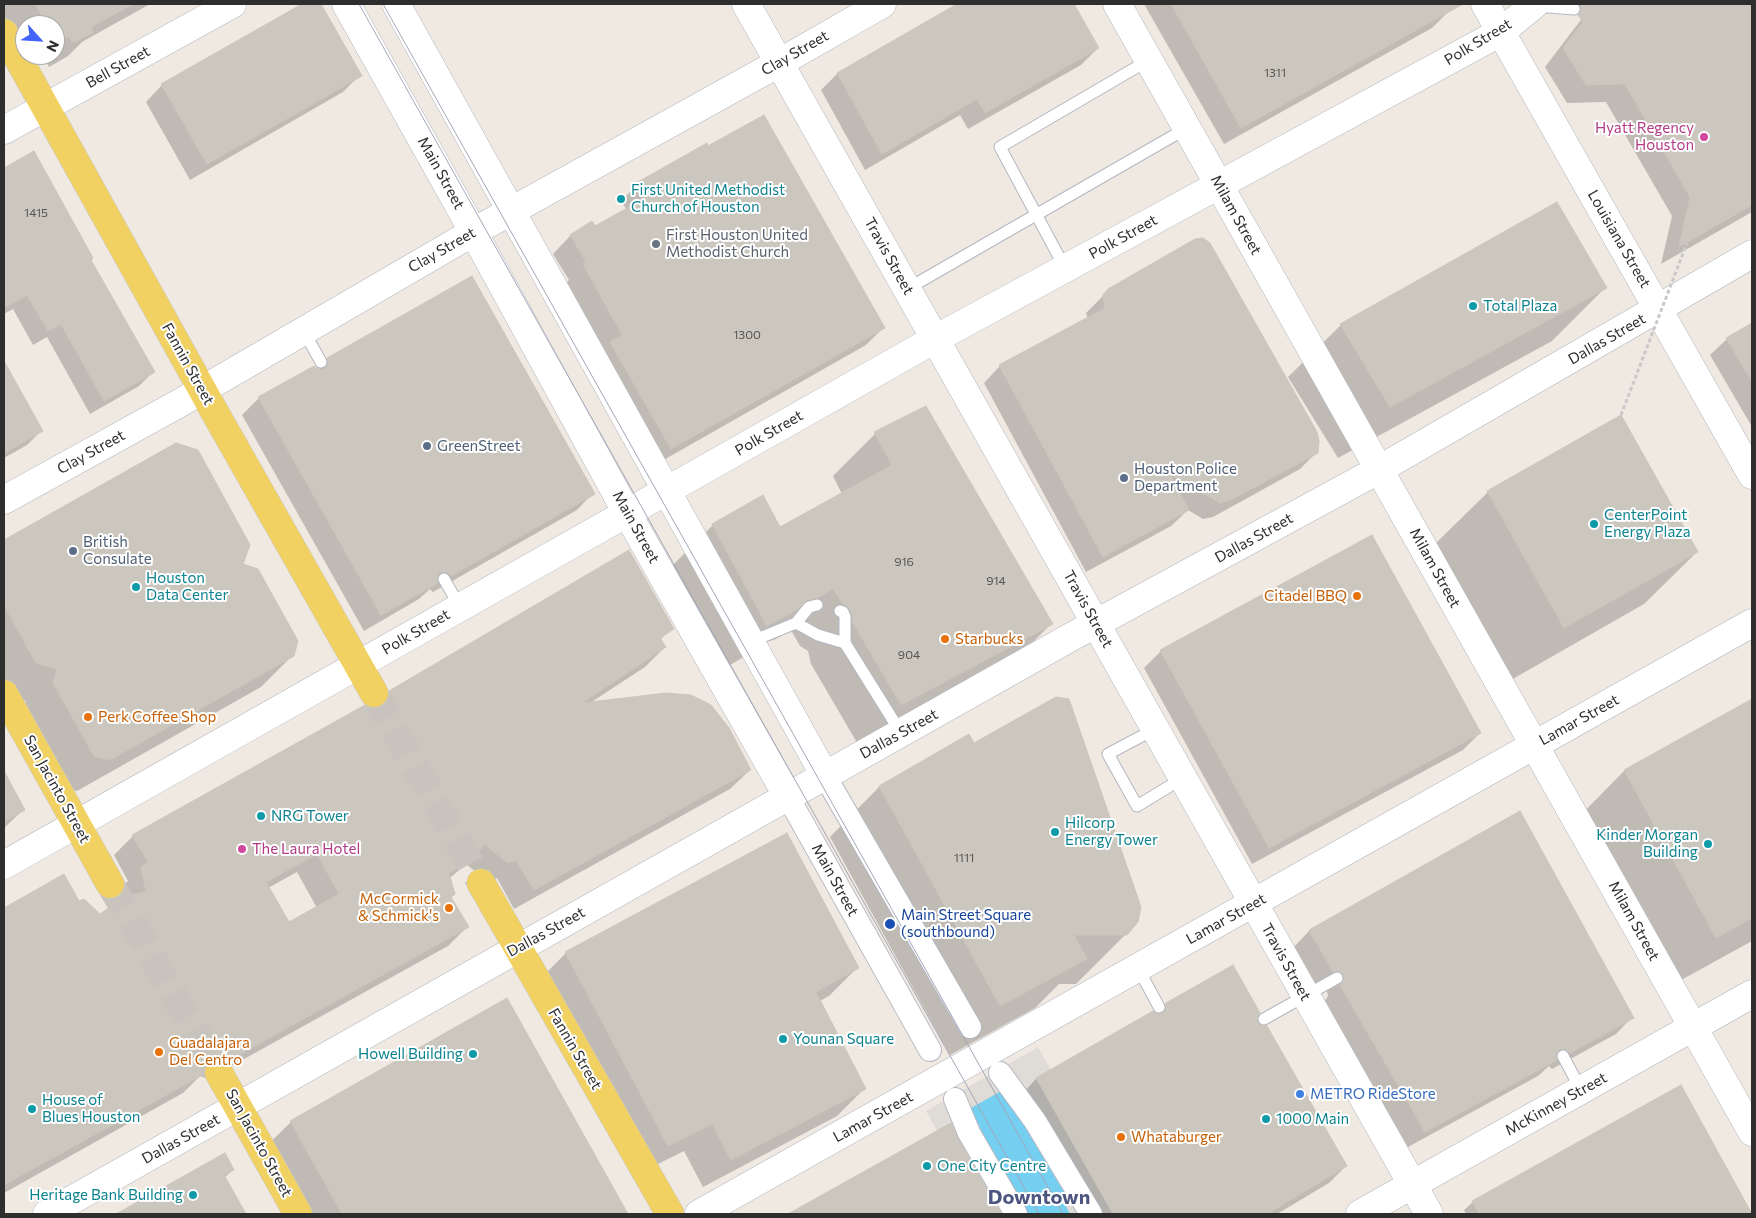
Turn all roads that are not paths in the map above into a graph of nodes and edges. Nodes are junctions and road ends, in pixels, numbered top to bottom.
1 (232, 4) edge
2 (346, 4) edge
3 (396, 4) edge
4 (746, 4) edge
5 (882, 4) edge
6 (1117, 4) edge
7 (1485, 4) edge
8 (1534, 5) edge
9 (1574, 8) dead end
10 (1501, 32) junction
11 (4, 33) edge
12 (1149, 60) junction
13 (779, 63) junction
14 (45, 107) junction
15 (1187, 128) junction
16 (4, 130) edge
17 (1219, 184) junction
18 (512, 210) junction
19 (1036, 215) junction
20 (474, 232) junction
21 (1752, 254) edge
22 (1065, 268) junction
23 (907, 289) junction
24 (1659, 309) junction
25 (303, 330) junction
26 (935, 339) junction
27 (321, 362) dead end
28 (202, 388) junction
29 (1380, 469) junction
30 (1752, 475) edge
31 (668, 490) junction
32 (4, 500) edge
33 (628, 513) junction
34 (444, 579) dead end
35 (817, 605) dead end
36 (460, 607) junction
37 (840, 611) dead end
38 (796, 622) junction
39 (1752, 623) edge
40 (1096, 624) junction
41 (750, 642) junction
42 (845, 643) junction
43 (358, 665) junction
44 (374, 693) tunnel mouth
45 (4, 694) edge
46 (1155, 729) junction
47 (901, 733) junction
48 (1535, 745) junction
49 (825, 776) junction
50 (1183, 778) junction
51 (788, 796) junction
52 (76, 823) junction
53 (4, 864) edge
54 (482, 883) tunnel mouth
55 (110, 884) tunnel mouth
56 (1253, 903) junction
57 (518, 948) junction
58 (1138, 968) junction
59 (1336, 978) dead end
60 (1752, 994) edge
61 (1306, 997) junction
62 (1159, 1007) dead end
63 (1264, 1020) dead end
64 (970, 1027) dead end
65 (1694, 1027) junction
66 (930, 1050) dead end
67 (1563, 1056) dead end
68 (219, 1073) tunnel mouth
69 (1000, 1074) dead end
70 (1581, 1090) junction
71 (955, 1099) dead end
72 (238, 1106) junction
73 (1752, 1132) edge
74 (1412, 1185) junction
75 (47, 1214) edge
76 (298, 1214) edge
77 (670, 1214) edge
78 (699, 1214) edge
79 (1016, 1214) edge
80 (1091, 1214) edge
81 (1360, 1214) edge
82 (1429, 1214) edge

1 - 14 main road, Bell Street
2 - 20 main road, Main Street
3 - 18 main road
4 - 13 main road, Travis Street
5 - 13 main road, Clay Street
6 - 12 main road, Milam Street
7 - 10 main road, Louisiana Street
8 - 9 lane
8 - 10 main road, Polk Street
10 - 17 main road, Polk Street
10 - 24 main road, Louisiana Street
11 - 14 main road, Fannin Street
12 - 15 main road, Milam Street
12 - 19 lane
13 - 18 main road, Clay Street
13 - 23 main road, Travis Street
14 - 16 main road, Bell Street
14 - 28 main road, Fannin Street
15 - 17 main road, Milam Street
15 - 19 lane
17 - 22 main road, Polk Street
17 - 29 main road, Milam Street
18 - 20 main road, Clay Street
18 - 31 main road
19 - 22 lane
19 - 23 lane
20 - 25 main road, Clay Street
20 - 33 main road, Main Street
21 - 24 main road, Dallas Street
22 - 26 main road, Polk Street
23 - 26 main road, Travis Street
24 - 29 main road, Dallas Street
24 - 30 main road, Louisiana Street
25 - 27 lane
25 - 28 main road, Clay Street
26 - 31 main road, Polk Street
26 - 40 main road, Travis Street
28 - 32 main road, Clay Street
28 - 43 main road, Fannin Street
29 - 40 main road, Dallas Street
29 - 48 main road, Milam Street
31 - 33 main road, Polk Street
31 - 41 main road
33 - 36 main road, Polk Street
33 - 51 main road, Main Street
34 - 36 lane
35 - 38 lane
36 - 43 main road, Polk Street
37 - 42 lane
38 - 41 lane
38 - 42 lane
39 - 48 main road, Lamar Street
40 - 46 main road, Travis Street
40 - 47 main road, Dallas Street
41 - 49 main road
42 - 47 lane
43 - 44 main road, Fannin Street
43 - 52 main road, Polk Street
45 - 52 main road, San Jacinto Street
46 - 50 main road, Travis Street
46 - 50 lane
47 - 49 main road, Dallas Street
48 - 56 main road, Lamar Street
48 - 65 main road, Milam Street
49 - 51 main road, Dallas Street
49 - 64 street
50 - 56 main road, Travis Street
51 - 57 main road, Dallas Street
51 - 66 street, Main Street
52 - 53 main road, Polk Street
52 - 55 main road, San Jacinto Street
54 - 57 main road, Fannin Street
56 - 58 main road, Lamar Street
56 - 61 main road, Travis Street
57 - 72 main road, Dallas Street
57 - 77 main road, Fannin Street
58 - 62 lane
58 - 78 main road, Lamar Street
59 - 61 lane
60 - 65 main road, McKinney Street
61 - 63 lane
61 - 74 main road, Travis Street
65 - 70 main road, McKinney Street
65 - 73 main road, Milam Street
67 - 70 lane
68 - 72 main road, San Jacinto Street
69 - 80 street
70 - 74 main road, McKinney Street
71 - 79 street
72 - 75 main road, Dallas Street
72 - 76 main road, San Jacinto Street
74 - 81 main road, McKinney Street
74 - 82 main road, Travis Street

